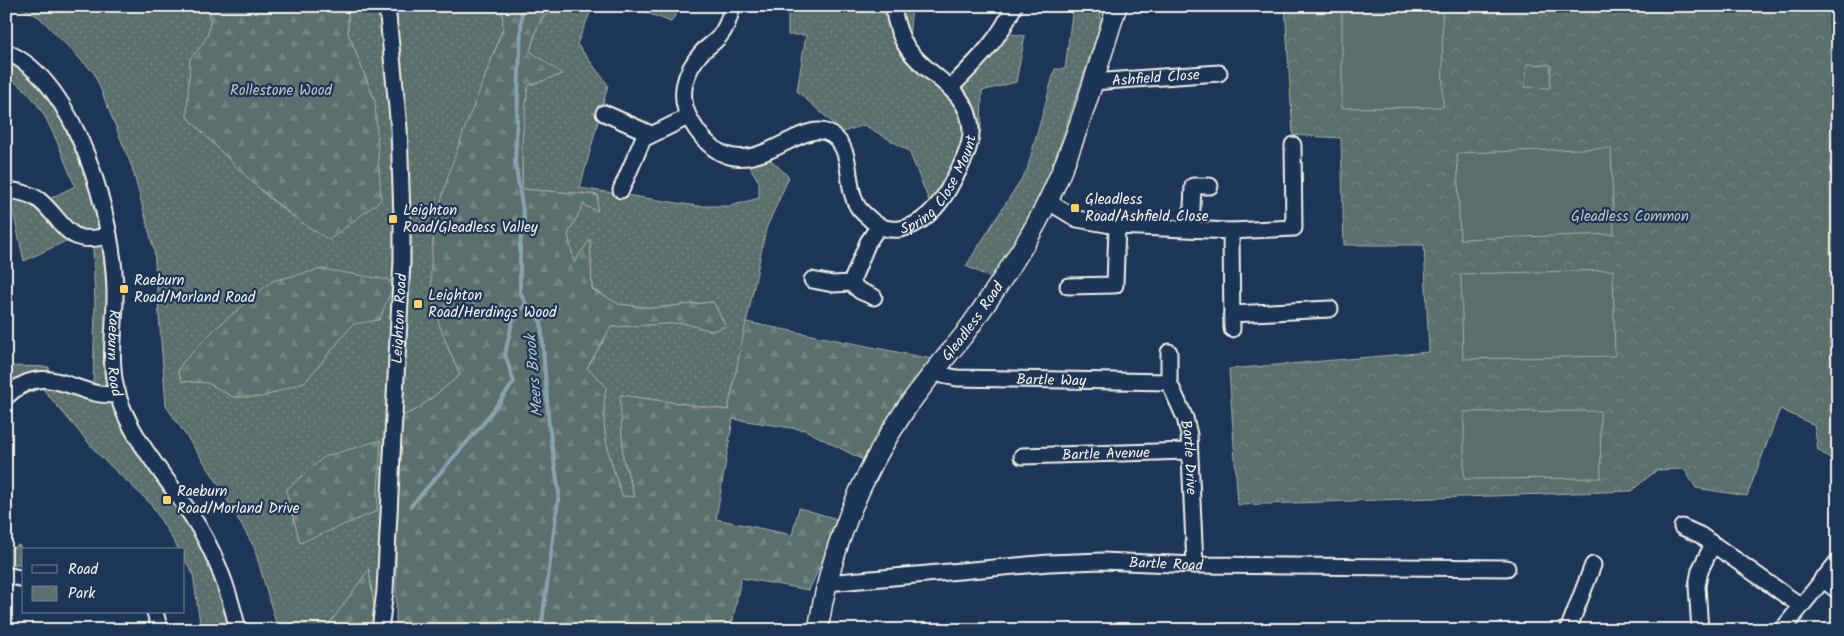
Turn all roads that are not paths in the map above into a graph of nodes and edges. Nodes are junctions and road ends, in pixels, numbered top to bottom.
1 (387, 6) edge
2 (732, 6) edge
3 (893, 6) edge
4 (1014, 6) edge
5 (1117, 6) edge
6 (6, 52) edge
7 (1219, 73) dead end
8 (1092, 82) junction
9 (951, 87) junction
10 (604, 113) dead end
11 (688, 117) junction
12 (651, 134) junction
13 (1293, 145) dead end
14 (1210, 186) dead end
15 (6, 190) edge
16 (621, 190) dead end
17 (1049, 202) junction
18 (879, 226) junction
19 (1117, 226) junction
20 (1191, 229) junction
21 (1231, 232) junction
22 (109, 235) junction
23 (812, 280) dead end
24 (850, 283) junction
25 (1068, 286) dead end
26 (874, 298) dead end
27 (1330, 310) dead end
28 (1169, 352) dead end
29 (934, 370) junction
30 (1169, 382) junction
31 (118, 394) junction
32 (6, 396) edge
33 (1190, 451) junction
34 (1022, 456) dead end
35 (1682, 527) dead end
36 (1713, 544) junction
37 (1838, 561) edge
38 (1195, 565) junction
39 (1593, 566) dead end
40 (1506, 568) dead end
41 (6, 575) edge
42 (22, 579) edge
43 (1822, 579) junction
44 (827, 582) junction
45 (1838, 591) edge
46 (1801, 606) junction
47 (156, 614) edge
48 (160, 630) edge
49 (238, 630) edge
50 (380, 630) edge
51 (818, 630) edge
52 (1568, 630) edge
53 (1700, 630) edge
54 (1782, 630) edge

1 - 50 street, Leighton Road
2 - 11 street, Spring Close Mount
3 - 9 street, Spring Close Mount
4 - 9 street
5 - 8 main road, Gleadless Road
6 - 22 street, Raeburn Road
7 - 8 street, Ashfield Close
8 - 17 main road, Gleadless Road
9 - 18 street, Spring Close Mount
10 - 12 street
11 - 12 street
11 - 18 street, Spring Close Mount
12 - 16 street
13 - 21 street
14 - 20 street
15 - 22 street
17 - 19 street
17 - 29 main road, Gleadless Road
18 - 24 street
19 - 20 street
19 - 25 street
20 - 21 street
21 - 27 street
22 - 31 street, Raeburn Road
23 - 24 street
24 - 26 street
28 - 30 street, Bartle Drive
29 - 30 street, Bartle Way
29 - 44 main road, Gleadless Road
30 - 33 street, Bartle Drive
31 - 32 street
31 - 49 street, Raeburn Road
33 - 34 street, Bartle Avenue
33 - 38 street, Bartle Drive
35 - 36 street
36 - 46 street
36 - 53 street
37 - 43 street
38 - 40 street, Bartle Road
38 - 44 street, Bartle Road
39 - 52 street
41 - 42 street
43 - 45 street
43 - 46 street
44 - 51 main road, Gleadless Road
46 - 54 street
47 - 48 street

